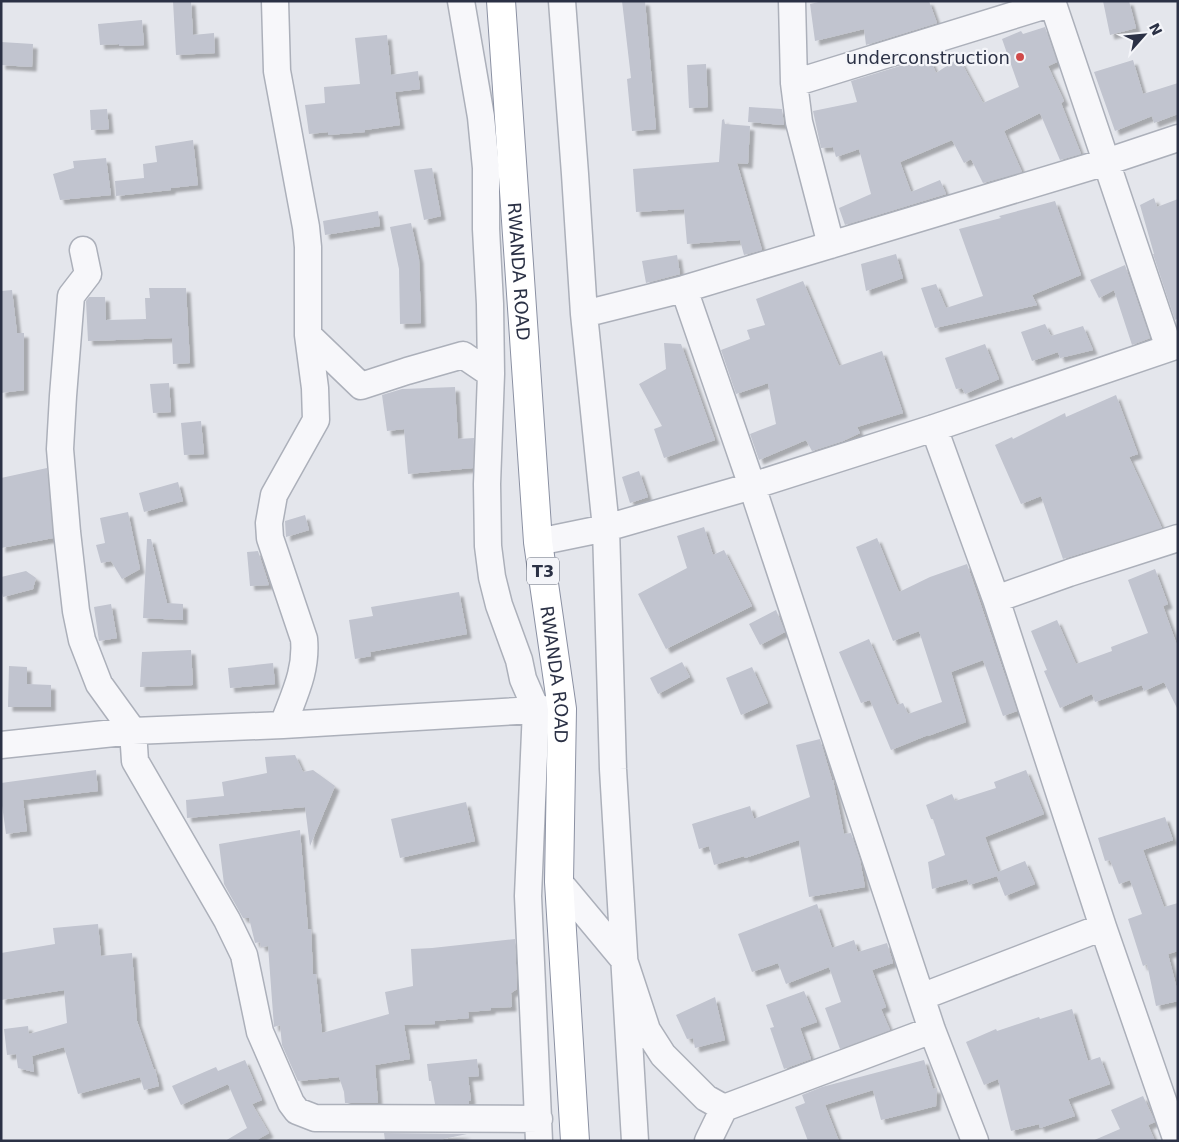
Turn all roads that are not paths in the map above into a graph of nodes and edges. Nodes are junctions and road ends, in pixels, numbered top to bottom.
1 (275, 1) edge
2 (461, 1) edge
3 (502, 1) edge
4 (562, 1) edge
5 (792, 1) edge
6 (1052, 2) edge
7 (794, 83) junction
8 (1178, 138) edge
9 (1106, 162) junction
10 (831, 245) junction
11 (83, 250) dead end
12 (684, 289) junction
13 (584, 314) junction
14 (308, 335) junction
15 (1173, 346) edge
16 (491, 374) junction
17 (934, 428) junction
18 (752, 486) junction
19 (606, 528) junction
20 (1178, 538) edge
21 (538, 542) junction
22 (996, 599) junction
23 (549, 709) junction
24 (283, 725) junction
25 (133, 731) junction
26 (1, 745) edge
27 (559, 882) junction
28 (1103, 927) junction
29 (624, 960) junction
30 (920, 997) junction
31 (932, 1030) junction
32 (1169, 1092) edge
33 (724, 1108) junction
34 (539, 1130) edge
35 (576, 1141) edge
36 (635, 1141) edge
37 (708, 1141) edge
38 (975, 1141) edge
39 (1177, 1141) edge

1 - 14 street
2 - 16 street
3 - 21 highway, RWANDA ROAD / T3
4 - 13 street
5 - 7 street
6 - 7 street
6 - 9 street
7 - 10 street
8 - 9 street
9 - 10 street
9 - 15 street
10 - 12 street
11 - 25 street
12 - 13 street
12 - 18 street
13 - 19 street
14 - 16 street
14 - 24 street
15 - 17 street
16 - 23 street
17 - 18 street
17 - 22 street
18 - 19 street
18 - 30 street
19 - 21 street
19 - 29 street
20 - 22 street
21 - 23 highway, RWANDA ROAD / T3
22 - 28 street
23 - 24 street
23 - 27 highway, RWANDA ROAD / T3
23 - 34 street
24 - 25 street
25 - 26 street
25 - 34 street
27 - 29 street
27 - 35 highway, RWANDA ROAD / T3
28 - 30 street
28 - 32 street
29 - 33 street
29 - 36 street
30 - 31 street
31 - 33 street
31 - 38 street
32 - 39 street
33 - 37 street

